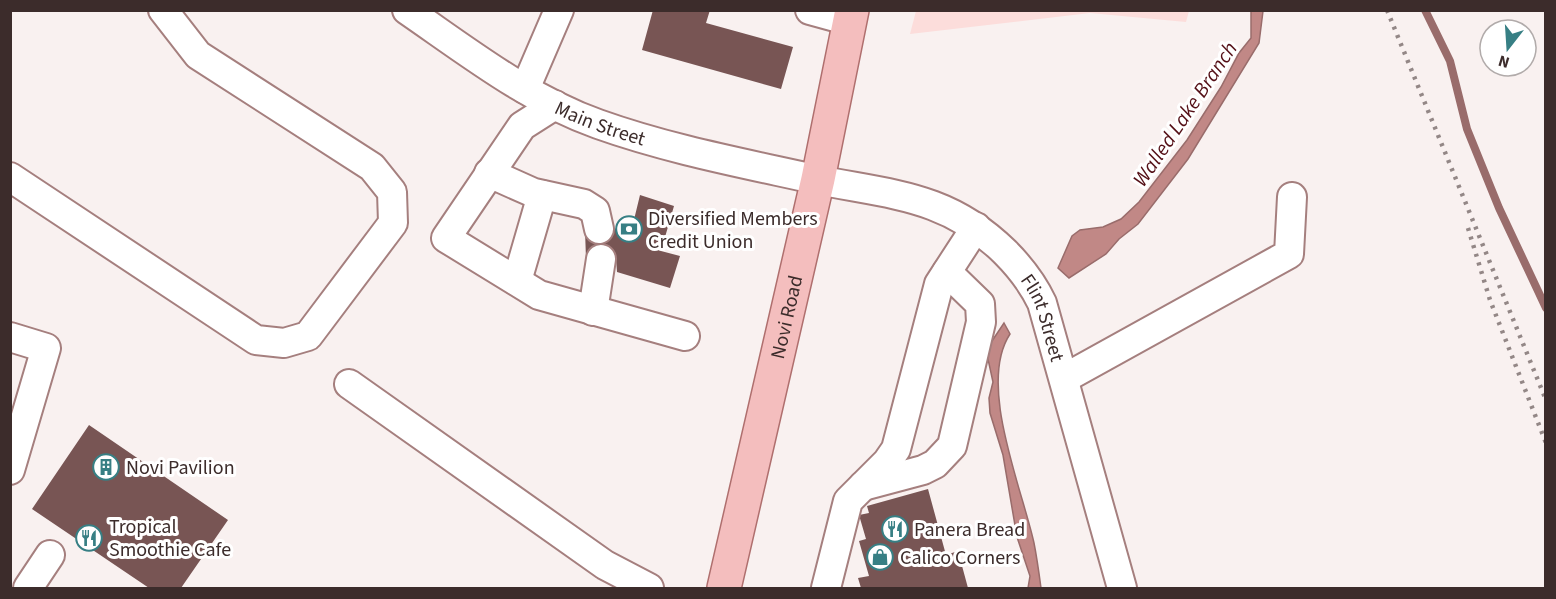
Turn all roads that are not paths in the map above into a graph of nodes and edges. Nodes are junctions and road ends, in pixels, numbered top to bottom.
1 (163, 10) edge
2 (407, 10) edge
3 (559, 10) edge
4 (810, 10) edge
5 (851, 16) edge
6 (525, 89) junction
7 (555, 105) junction
8 (489, 173) junction
9 (10, 177) edge
10 (818, 179) junction
11 (542, 195) junction
12 (1292, 196) dead end
13 (976, 226) junction
14 (599, 230) dead end
15 (601, 259) dead end
16 (946, 273) junction
17 (517, 281) junction
18 (593, 310) junction
19 (685, 336) dead end
20 (10, 337) edge
21 (1065, 378) junction
22 (349, 384) dead end
23 (10, 470) edge
24 (859, 487) junction
25 (50, 555) dead end
26 (28, 588) edge
27 (649, 588) edge
28 (724, 588) edge
29 (826, 588) edge
30 (1122, 588) edge

1 - 9 street
2 - 6 street, Main Street
3 - 6 street
4 - 5 street
5 - 10 main road, Novi Road
6 - 7 street, Main Street
7 - 8 street
7 - 10 street, Main Street
8 - 11 street
8 - 17 street
10 - 13 street, Flint Street
10 - 28 main road, Novi Road
11 - 14 street
11 - 17 street
12 - 21 street
13 - 16 street
13 - 21 street, Flint Street
15 - 18 street
16 - 24 street
16 - 24 street
17 - 18 street
18 - 19 street
20 - 23 street
21 - 30 street, Flint Street
22 - 27 street
24 - 29 street
25 - 26 street

